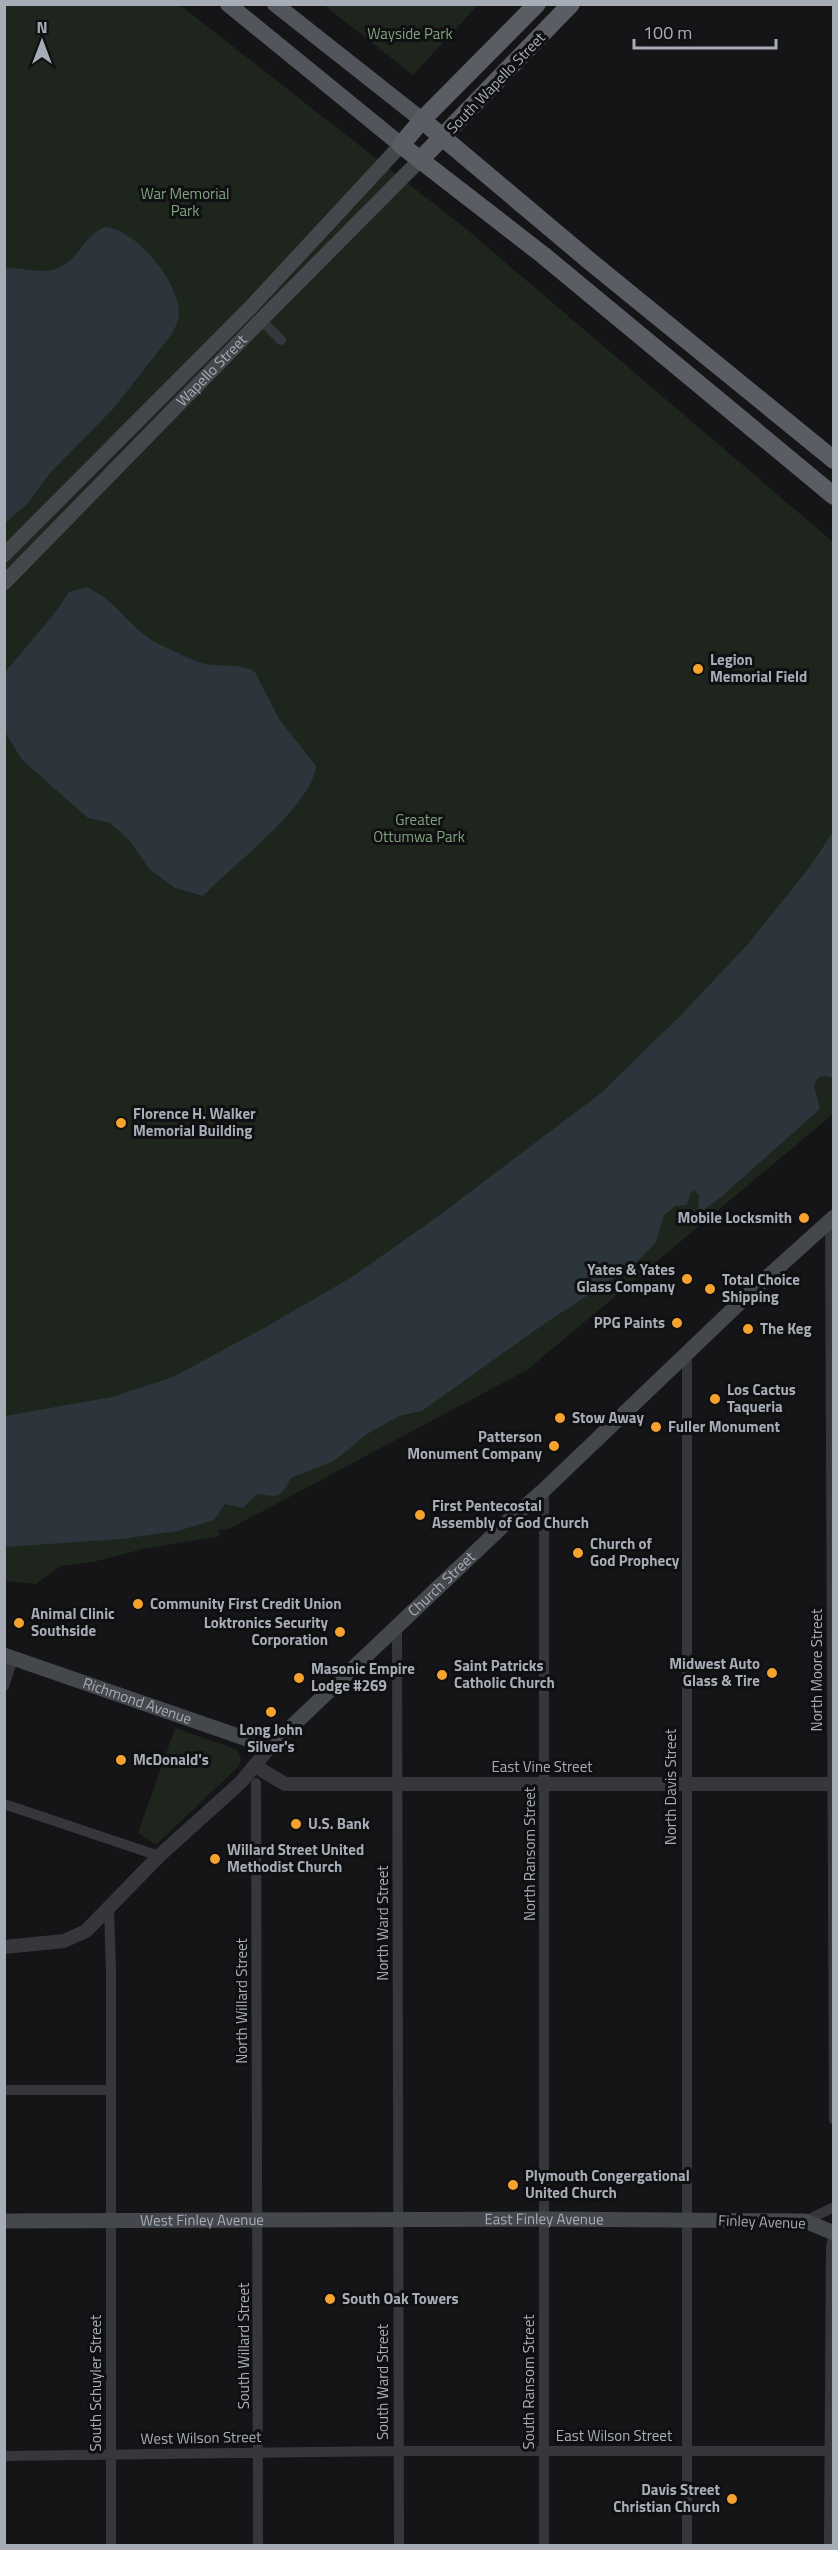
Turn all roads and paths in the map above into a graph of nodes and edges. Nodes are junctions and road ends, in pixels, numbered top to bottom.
1 (228, 4) edge
2 (275, 4) edge
3 (537, 4) edge
4 (571, 4) edge
5 (422, 120) junction
6 (443, 138) junction
7 (401, 145) junction
8 (420, 160) junction
9 (261, 320) junction
10 (281, 340) dead end
11 (834, 459) edge
12 (834, 496) edge
13 (4, 555) edge
14 (4, 584) edge
15 (832, 1219) edge
16 (832, 1301) edge
17 (687, 1353) junction
18 (544, 1490) junction
19 (398, 1627) junction
20 (9, 1657) edge
21 (4, 1686) edge
22 (270, 1747) junction
23 (255, 1766) junction
24 (256, 1783) dead end
25 (398, 1784) junction
26 (545, 1784) junction
27 (686, 1784) junction
28 (833, 1784) edge
29 (4, 1804) edge
30 (159, 1856) junction
31 (109, 1910) junction
32 (4, 1947) edge
33 (4, 2090) edge
34 (110, 2090) junction
35 (834, 2120) edge
36 (834, 2207) edge
37 (259, 2219) junction
38 (398, 2219) junction
39 (544, 2219) junction
40 (110, 2220) junction
41 (688, 2220) junction
42 (805, 2221) junction
43 (4, 2222) edge
44 (834, 2234) edge
45 (832, 2385) edge
46 (398, 2451) junction
47 (544, 2451) junction
48 (688, 2451) junction
49 (830, 2451) junction
50 (258, 2452) junction
51 (111, 2454) junction
52 (4, 2456) edge
53 (111, 2546) edge
54 (258, 2546) edge
55 (399, 2546) edge
56 (544, 2546) edge
57 (687, 2546) edge
58 (830, 2546) edge

1 - 7 main road
2 - 5 main road
3 - 5 highway, South Wapello Street
4 - 6 highway, South Wapello Street
5 - 6 highway
5 - 7 highway, South Wapello Street
6 - 8 highway, South Wapello Street
6 - 11 highway
7 - 8 highway
7 - 13 main road, Wapello Street
8 - 9 main road, Wapello Street
8 - 12 highway
9 - 10 street
9 - 14 main road, Wapello Street
15 - 16 street, North Moore Street
15 - 17 main road, Church Street
16 - 28 street, North Moore Street
17 - 18 main road, Church Street
17 - 27 street, North Davis Street
18 - 19 main road, Church Street
18 - 26 street, North Ransom Street
19 - 22 main road, Church Street
19 - 25 street, North Ward Street
20 - 21 street
20 - 22 main road, Richmond Avenue
22 - 23 street, Church Street
23 - 25 street, East Vine Street
23 - 30 street, Church Street
24 - 37 street, North Willard Street
25 - 26 street, East Vine Street
25 - 38 street, North Ward Street
26 - 27 street, East Vine Street
26 - 39 street, North Ransom Street
27 - 28 street, East Vine Street
27 - 41 street, North Davis Street
28 - 35 street, North Moore Street
29 - 30 street
30 - 31 street, Church Street
31 - 32 street, Church Street
31 - 34 street, South Schuyler Street
33 - 34 street
34 - 40 street, South Schuyler Street
36 - 42 street
37 - 38 main road, West Finley Avenue
37 - 40 main road, West Finley Avenue
37 - 50 street, South Willard Street
38 - 39 main road, East Finley Avenue
38 - 46 street, South Ward Street
39 - 41 main road, East Finley Avenue
39 - 47 street, South Ransom Street
40 - 43 main road, West Finley Avenue
40 - 51 street, South Schuyler Street
41 - 42 main road, Finley Avenue
41 - 48 street, North Davis Street
42 - 44 main road, Finley Avenue
44 - 45 street
45 - 49 street
46 - 47 street, East Wilson Street
46 - 50 street, West Wilson Street
46 - 55 street, South Ward Street
47 - 48 street, East Wilson Street
47 - 56 street, South Ransom Street
48 - 49 street, East Wilson Street
48 - 57 street, North Davis Street
49 - 58 street
50 - 51 street, West Wilson Street
50 - 54 street, South Willard Street
51 - 52 street, West Wilson Street
51 - 53 street, South Schuyler Street

